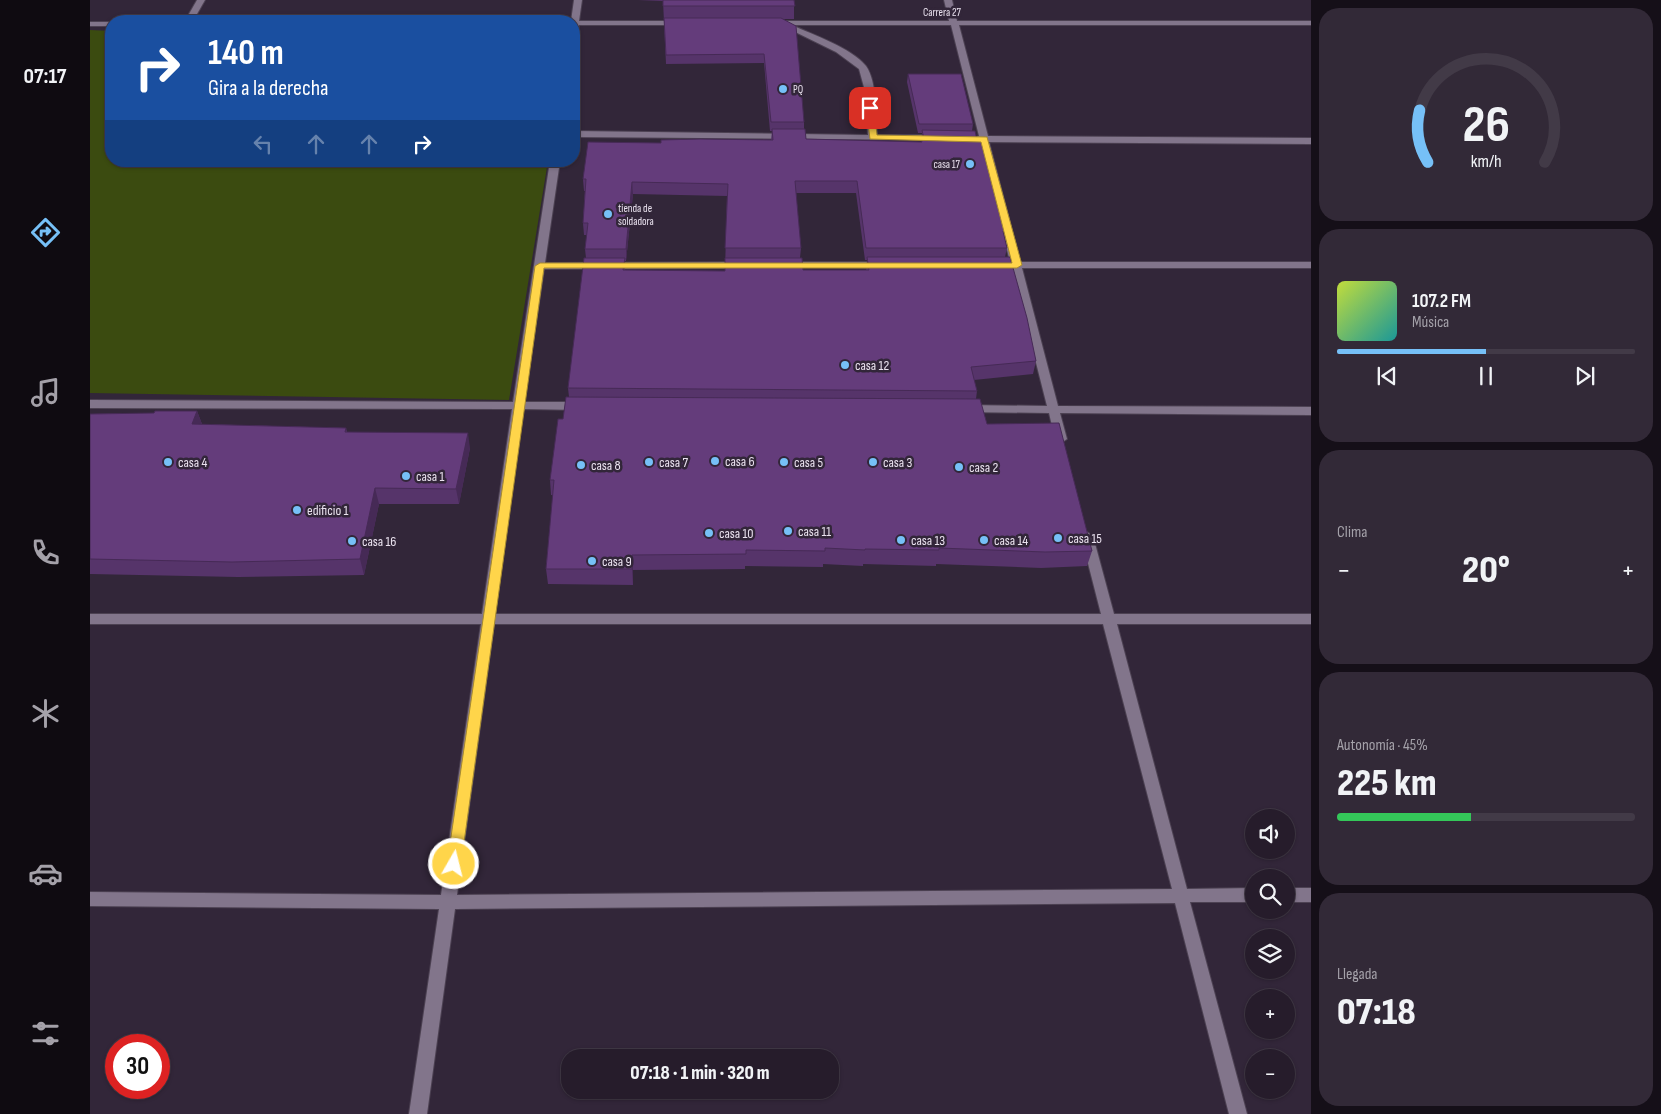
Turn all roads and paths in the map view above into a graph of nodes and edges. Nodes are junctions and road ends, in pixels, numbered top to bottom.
1 (200, 0) edge
2 (578, 0) edge
3 (948, 0) edge
4 (192, 15) edge
5 (576, 15) edge
6 (693, 23) edge
7 (771, 23) edge
8 (781, 23) junction
9 (954, 23) junction
10 (1311, 23) edge
11 (90, 24) edge
12 (105, 24) edge
13 (580, 26) edge
14 (580, 134) edge
15 (873, 138) junction
16 (947, 139) edge
17 (966, 139) edge
18 (984, 139) junction
19 (1311, 141) edge
20 (554, 167) edge
21 (749, 265) edge
22 (778, 265) edge
23 (898, 265) edge
24 (997, 265) edge
25 (1017, 265) junction
26 (1311, 265) edge
27 (540, 266) junction
28 (90, 404) edge
29 (518, 406) junction
30 (598, 406) edge
31 (954, 409) edge
32 (1053, 409) junction
33 (1311, 411) edge
34 (1063, 447) edge
35 (1083, 523) edge
36 (489, 618) junction
37 (1109, 618) junction
38 (1311, 618) edge
39 (90, 619) edge
40 (1180, 894) junction
41 (1245, 895) edge
42 (1295, 895) edge
43 (1311, 895) edge
44 (90, 899) edge
45 (449, 902) junction
46 (418, 1114) edge
47 (1238, 1114) edge

1 - 4 street
2 - 5 street
3 - 9 street
6 - 13 street
7 - 8 street, Carrera 27
8 - 9 street, Carrera 27
8 - 15 street
9 - 10 street, Carrera 27
9 - 18 street
11 - 12 street
14 - 15 street
15 - 16 street
17 - 18 street
18 - 19 street
18 - 25 street
20 - 27 street
21 - 27 street
22 - 23 street
24 - 25 street
25 - 26 street
25 - 32 street
27 - 29 street
28 - 29 street
29 - 30 street
29 - 36 street
31 - 32 street
32 - 33 street
32 - 34 street
35 - 37 street
36 - 37 street
36 - 39 street
36 - 45 street
37 - 38 street
37 - 40 street
40 - 41 street
40 - 45 street
40 - 47 street
42 - 43 street
44 - 45 street
45 - 46 street

